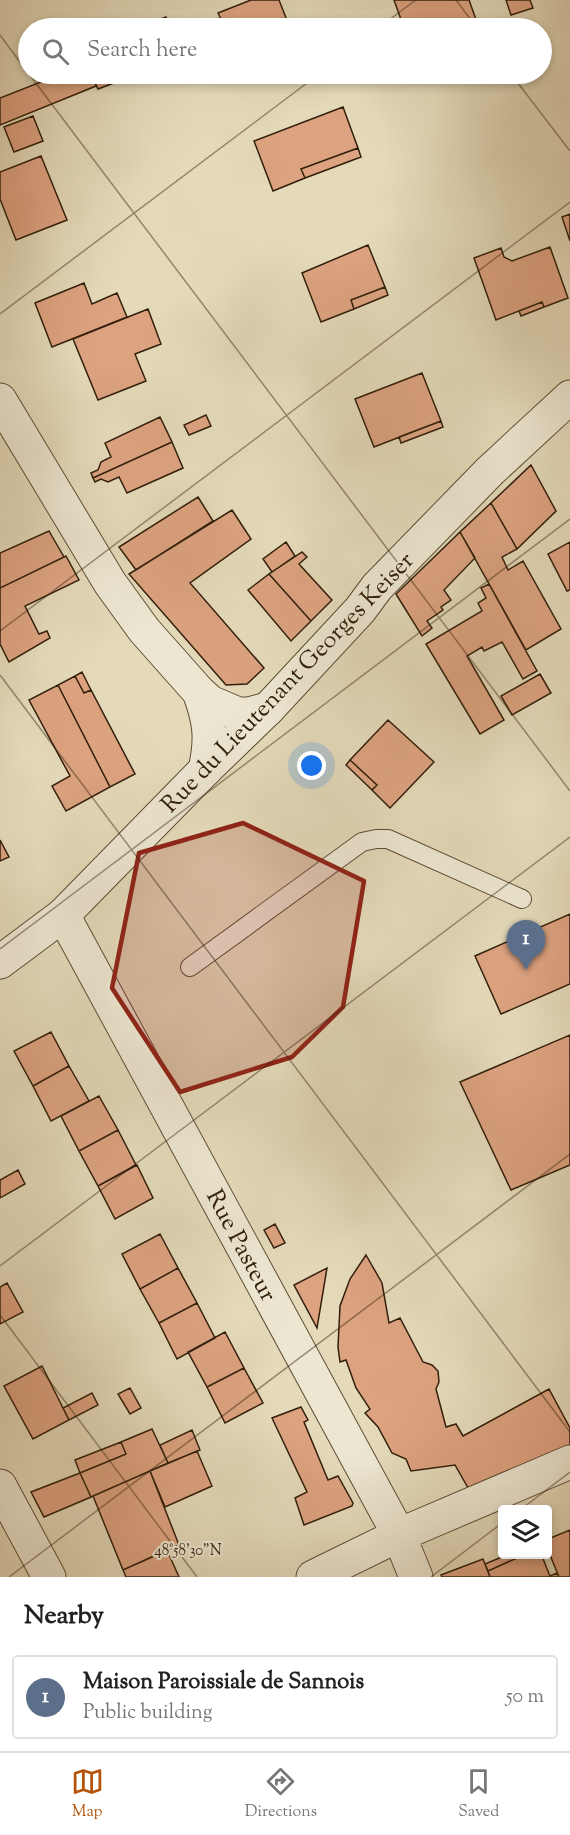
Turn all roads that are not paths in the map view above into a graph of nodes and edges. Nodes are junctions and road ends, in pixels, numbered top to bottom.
1 (570, 397) edge
2 (0, 400) edge
3 (8, 431) edge
4 (199, 692) junction
5 (268, 709) junction
6 (205, 770) junction
7 (522, 899) dead end
8 (63, 915) junction
9 (0, 962) edge
10 (190, 967) dead end
11 (570, 1462) edge
12 (0, 1486) edge
13 (399, 1535) junction
14 (49, 1577) edge
15 (314, 1577) edge
16 (416, 1577) edge

1 - 5 street, Rue du Lieutenant Georges Keiser
2 - 3 street
3 - 4 street
4 - 5 street
4 - 6 street
5 - 6 street, Rue du Lieutenant Georges Keiser
6 - 8 street, Rue du Lieutenant Georges Keiser
7 - 10 lane
8 - 9 street, Rue du Lieutenant Georges Keiser
8 - 13 street, Rue Pasteur
11 - 13 street
12 - 14 street
13 - 15 street
13 - 16 street, Rue Pasteur

